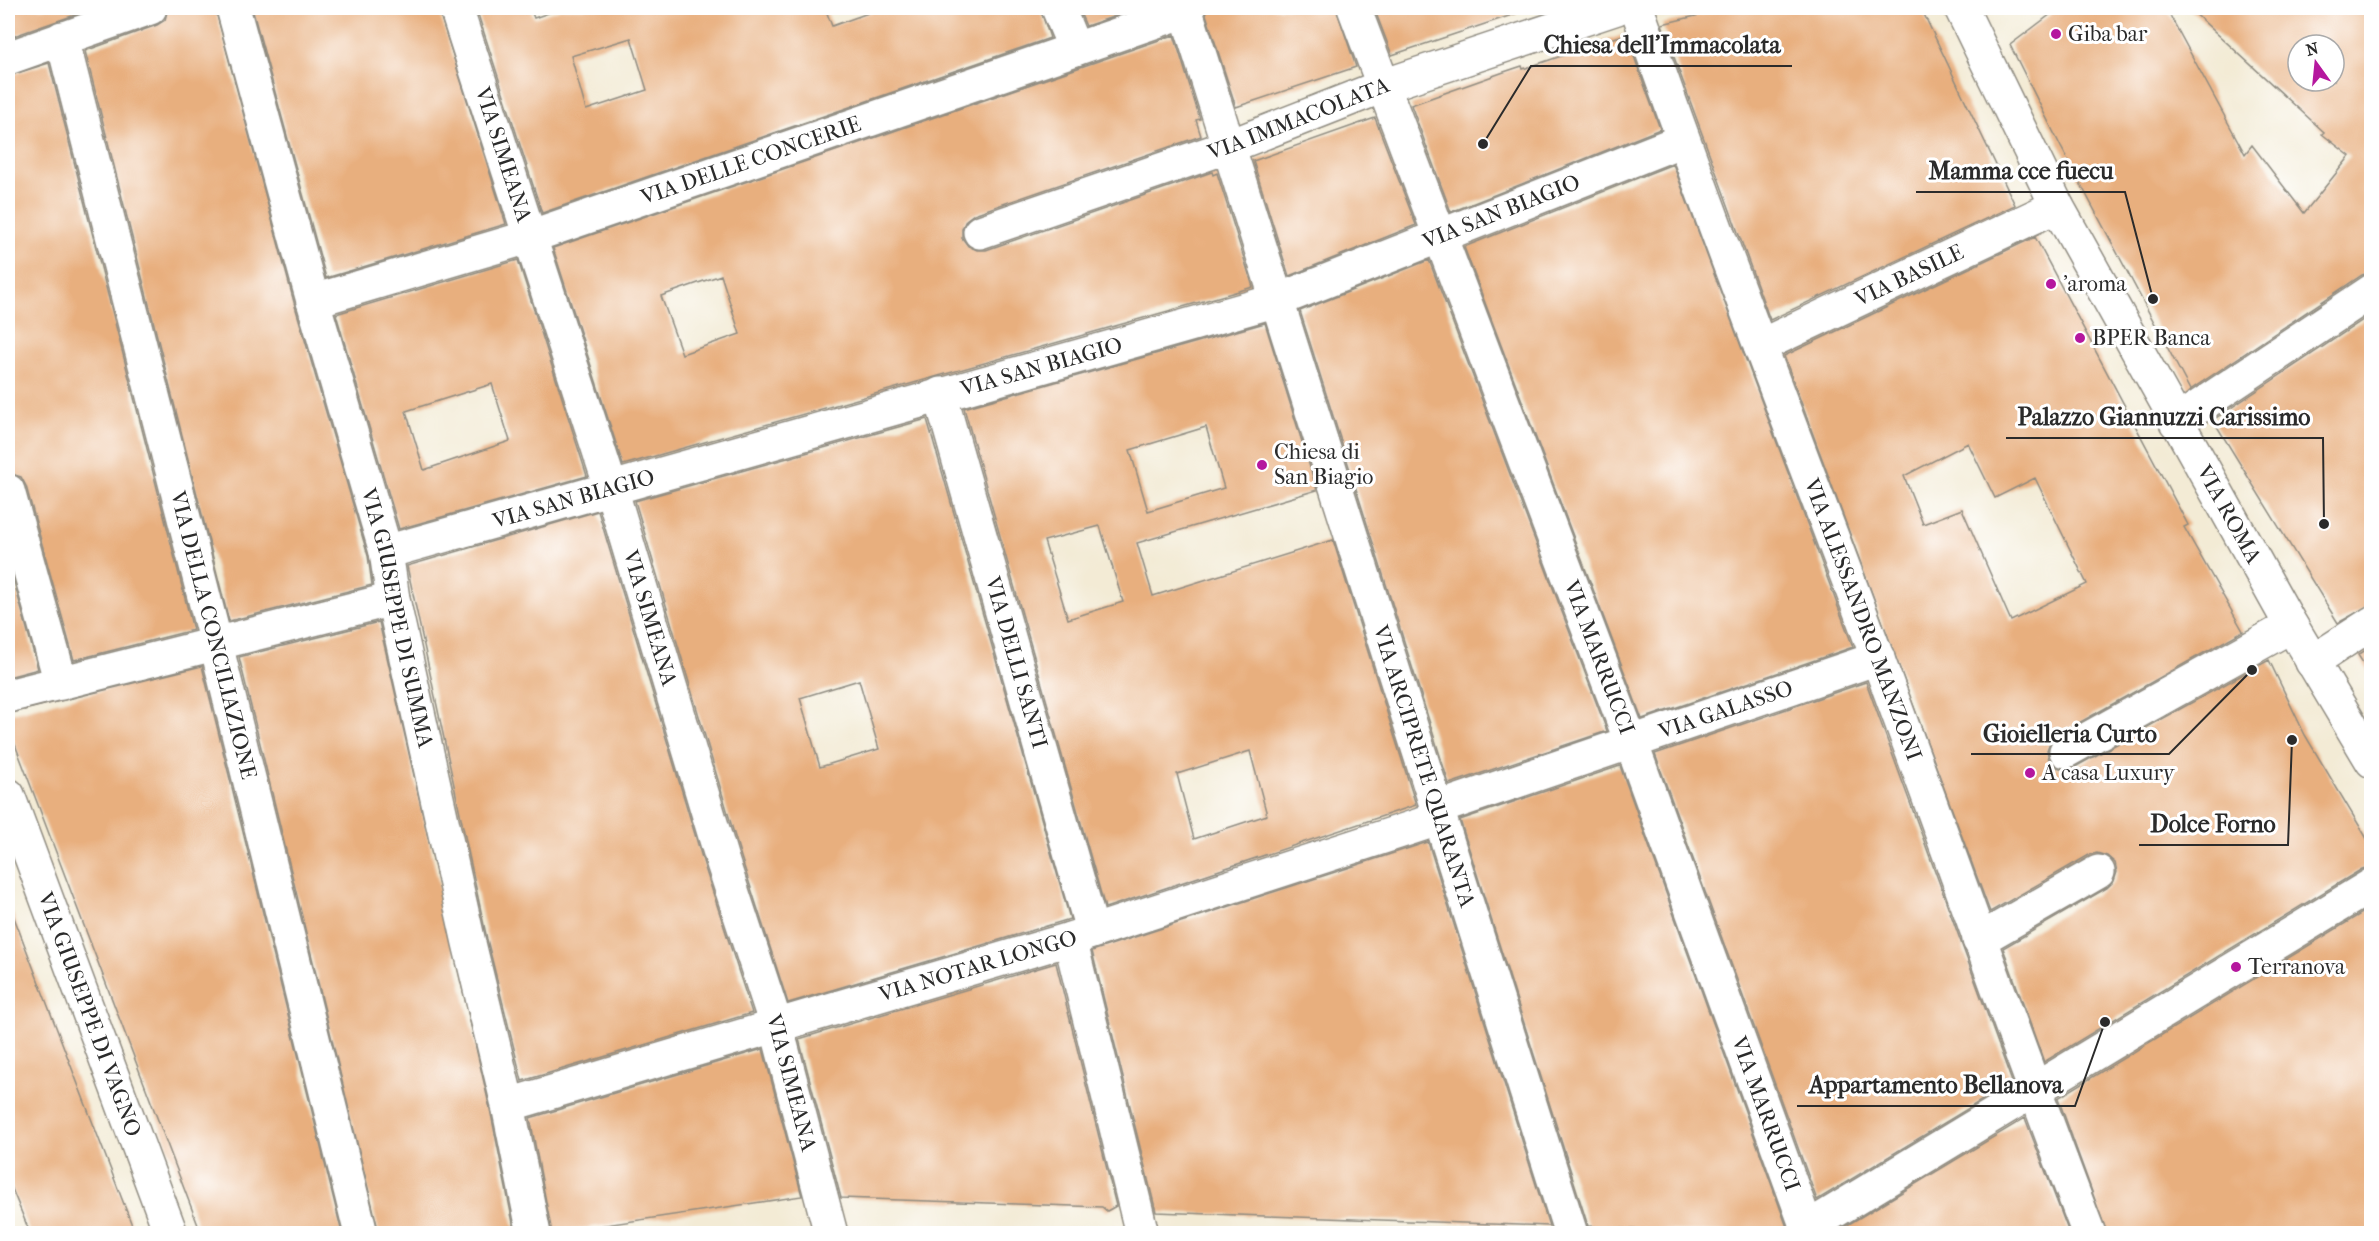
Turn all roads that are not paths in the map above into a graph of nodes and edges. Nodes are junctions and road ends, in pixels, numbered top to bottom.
1 (150, 8) edge
2 (233, 8) edge
3 (456, 8) edge
4 (1058, 8) edge
5 (1354, 8) edge
6 (1617, 8) edge
7 (1637, 8) edge
8 (1961, 8) edge
9 (1186, 9) edge
10 (62, 39) junction
11 (1075, 50) junction
12 (8, 58) edge
13 (1383, 86) junction
14 (1683, 140) junction
15 (1230, 146) junction
16 (2057, 207) junction
17 (980, 232) dead end
18 (529, 237) junction
19 (1441, 238) junction
20 (2372, 291) edge
21 (1278, 300) junction
22 (313, 302) junction
23 (1760, 346) junction
24 (940, 394) junction
25 (2176, 422) junction
26 (611, 488) junction
27 (8, 492) edge
28 (386, 552) junction
29 (393, 599) junction
30 (2372, 623) edge
31 (2291, 626) junction
32 (216, 644) junction
33 (1878, 658) junction
34 (2312, 662) junction
35 (61, 683) junction
36 (8, 696) edge
37 (1631, 742) junction
38 (2066, 751) dead end
39 (2372, 761) edge
40 (8, 795) edge
41 (1437, 808) junction
42 (2098, 872) dead end
43 (2372, 885) edge
44 (1081, 934) junction
45 (1979, 940) junction
46 (776, 1025) junction
47 (2033, 1090) junction
48 (508, 1105) junction
49 (1807, 1231) edge
50 (171, 1233) edge
51 (362, 1233) edge
52 (534, 1233) edge
53 (829, 1233) edge
54 (836, 1233) edge
55 (1142, 1233) edge
56 (1570, 1233) edge
57 (2089, 1233) edge

1 - 10 street
2 - 22 street, VIA GIUSEPPE DI SUMMA
3 - 18 street, VIA SIMEANA
4 - 11 street
5 - 13 street, VIA MARRUCCI
6 - 13 street, VIA IMMACOLATA
7 - 14 street, VIA ALESSANDRO MANZONI
8 - 16 street, VIA ROMA
9 - 11 street, VIA DELLE CONCERIE
9 - 15 street, VIA ARCIPRETE QUARANTA
10 - 12 street
10 - 32 street, VIA DELLA CONCILIAZIONE
11 - 18 street, VIA DELLE CONCERIE
13 - 15 street, VIA IMMACOLATA
13 - 19 street, VIA MARRUCCI
14 - 19 street, VIA SAN BIAGIO
14 - 23 street, VIA ALESSANDRO MANZONI
15 - 17 street, VIA IMMACOLATA
15 - 21 street, VIA ARCIPRETE QUARANTA
16 - 23 street, VIA BASILE
16 - 25 street, VIA ROMA
18 - 22 street, VIA DELLE CONCERIE
18 - 26 street, VIA SIMEANA
19 - 21 street, VIA SAN BIAGIO
19 - 37 street, VIA MARRUCCI
20 - 25 street
21 - 24 street, VIA SAN BIAGIO
21 - 41 street, VIA ARCIPRETE QUARANTA
22 - 28 street, VIA GIUSEPPE DI SUMMA
23 - 33 street, VIA ALESSANDRO MANZONI
24 - 26 street, VIA SAN BIAGIO
24 - 44 street, VIA DELLI SANTI
25 - 31 street, VIA ROMA
26 - 28 street, VIA SAN BIAGIO
26 - 46 street, VIA SIMEANA
27 - 35 street
28 - 29 street, VIA GIUSEPPE DI SUMMA
29 - 32 street
29 - 48 street, VIA GIUSEPPE DI SUMMA
30 - 34 street
31 - 34 street, VIA ROMA
31 - 38 street
32 - 35 street
32 - 51 street, VIA DELLA CONCILIAZIONE
33 - 37 street, VIA GALASSO
33 - 45 street, VIA ALESSANDRO MANZONI
34 - 39 street, VIA ROMA
35 - 36 street
37 - 41 street, VIA GALASSO
37 - 49 street, VIA MARRUCCI
40 - 50 street, VIA GIUSEPPE DI VAGNO
41 - 44 street, VIA NOTAR LONGO
41 - 56 street, VIA ARCIPRETE QUARANTA
42 - 45 street
43 - 47 street
44 - 46 street, VIA NOTAR LONGO
44 - 55 street, VIA DELLI SANTI
45 - 47 street, VIA ALESSANDRO MANZONI
46 - 48 street, VIA NOTAR LONGO
46 - 53 street, VIA SIMEANA
47 - 49 street
47 - 57 street, VIA ALESSANDRO MANZONI
48 - 52 street, VIA GIUSEPPE DI SUMMA
53 - 54 street

